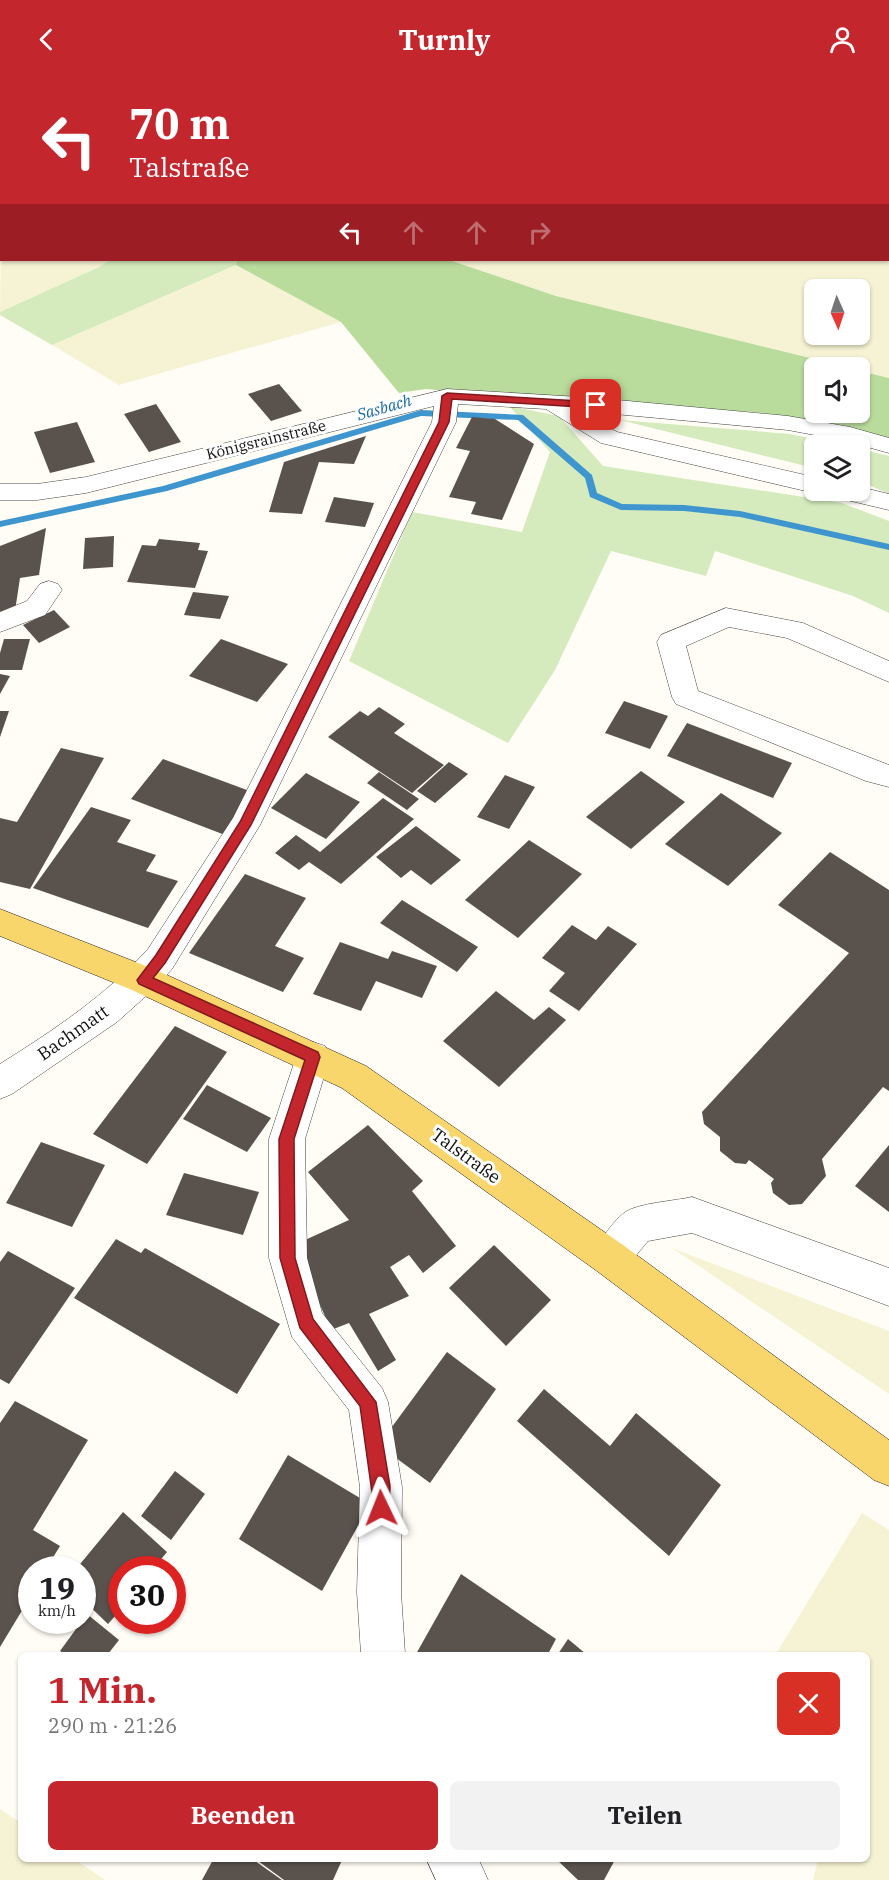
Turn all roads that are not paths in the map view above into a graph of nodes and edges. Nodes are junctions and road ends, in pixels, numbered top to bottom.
1 (551, 402) junction
2 (446, 409) junction
3 (889, 446) edge
4 (804, 483) edge
5 (0, 492) edge
6 (870, 497) edge
7 (889, 502) edge
8 (50, 590) dead end
9 (0, 623) edge
10 (889, 672) edge
11 (889, 776) edge
12 (0, 922) edge
13 (144, 980) junction
14 (313, 1057) junction
15 (0, 1083) edge
16 (610, 1258) junction
17 (889, 1287) edge
18 (889, 1465) edge
19 (383, 1652) edge
20 (453, 1862) edge
21 (464, 1880) edge

1 - 2 street, Königsrainstraße
1 - 3 street, Königsrainstraße
1 - 4 street
2 - 5 street, Königsrainstraße
2 - 13 street, Bachmatt
6 - 7 street
8 - 9 street
10 - 11 street
12 - 13 main road, Talstraße
13 - 14 main road, Talstraße
13 - 15 street, Bachmatt
14 - 16 main road, Talstraße
14 - 19 street
16 - 17 street
16 - 18 main road, Talstraße
20 - 21 street

